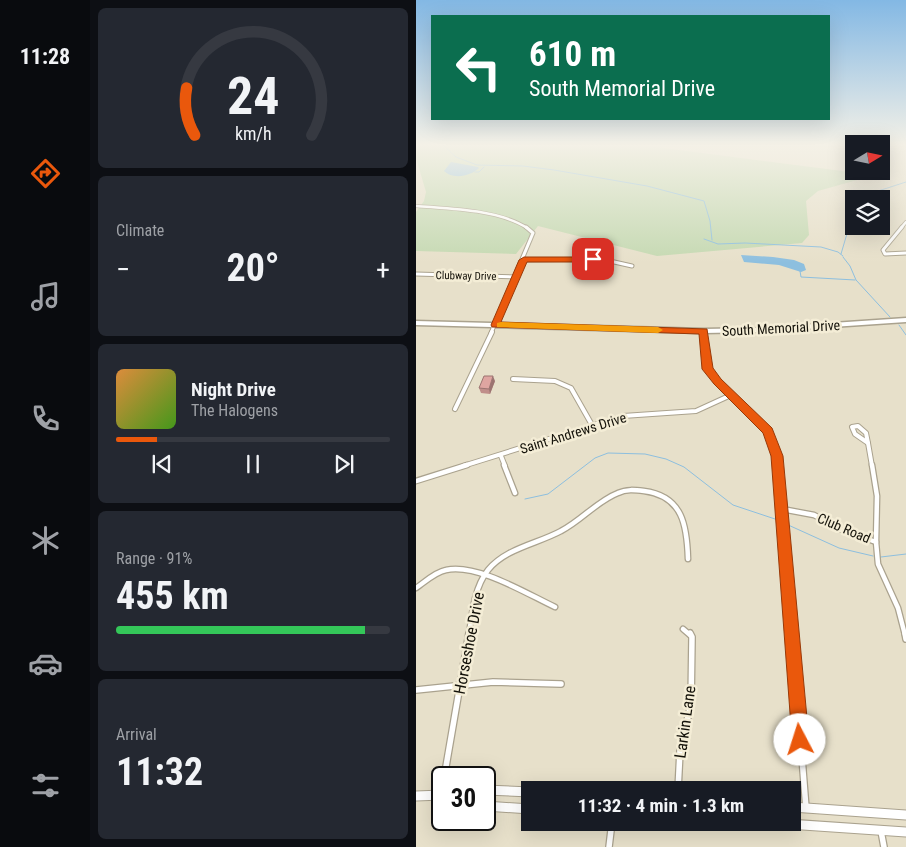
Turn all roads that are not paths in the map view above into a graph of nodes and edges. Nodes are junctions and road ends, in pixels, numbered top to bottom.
1 (416, 206) edge
2 (906, 222) edge
3 (906, 253) edge
4 (524, 260) junction
5 (632, 266) dead end
6 (416, 274) edge
7 (516, 277) junction
8 (906, 320) edge
9 (416, 323) edge
10 (495, 325) junction
11 (704, 331) junction
12 (513, 379) dead end
13 (731, 395) junction
14 (455, 409) dead end
15 (592, 425) junction
16 (868, 443) junction
17 (501, 456) junction
18 (416, 481) edge
19 (515, 493) dead end
20 (782, 509) junction
21 (876, 542) junction
22 (688, 559) dead end
23 (484, 575) junction
24 (416, 588) edge
25 (555, 607) dead end
26 (683, 628) dead end
27 (906, 640) edge
28 (460, 684) junction
29 (561, 684) dead end
30 (416, 690) edge
31 (446, 766) edge
32 (678, 781) edge
33 (496, 790) edge
34 (521, 792) edge
35 (431, 795) edge
36 (416, 796) edge
37 (496, 807) edge
38 (521, 808) edge
39 (801, 808) edge
40 (806, 808) junction
41 (906, 815) edge
42 (801, 825) edge
43 (881, 830) junction
44 (611, 831) edge
45 (906, 832) edge
46 (609, 847) edge
47 (884, 847) edge

1 - 4 street
2 - 3 street
4 - 5 street
4 - 7 street
6 - 7 street, Clubway Drive
7 - 10 street
8 - 11 main road, South Memorial Drive
9 - 10 main road, South Memorial Drive
10 - 11 main road, South Memorial Drive
10 - 14 street
11 - 13 street
12 - 15 street
13 - 15 street, Saint Andrews Drive
13 - 20 street
15 - 17 street, Saint Andrews Drive
16 - 16 street
16 - 21 street
17 - 18 street, Saint Andrews Drive
17 - 19 street
20 - 21 street, Club Road
20 - 40 street
21 - 27 street
22 - 23 street, Horseshoe Drive
23 - 24 street
23 - 25 street
23 - 28 street, Horseshoe Drive
26 - 32 street, Larkin Lane
28 - 29 street
28 - 30 street
28 - 31 street, Horseshoe Drive
33 - 34 main road
35 - 36 main road
37 - 38 main road
39 - 40 main road
40 - 41 main road
42 - 43 main road
43 - 45 main road
43 - 47 street
44 - 46 street

